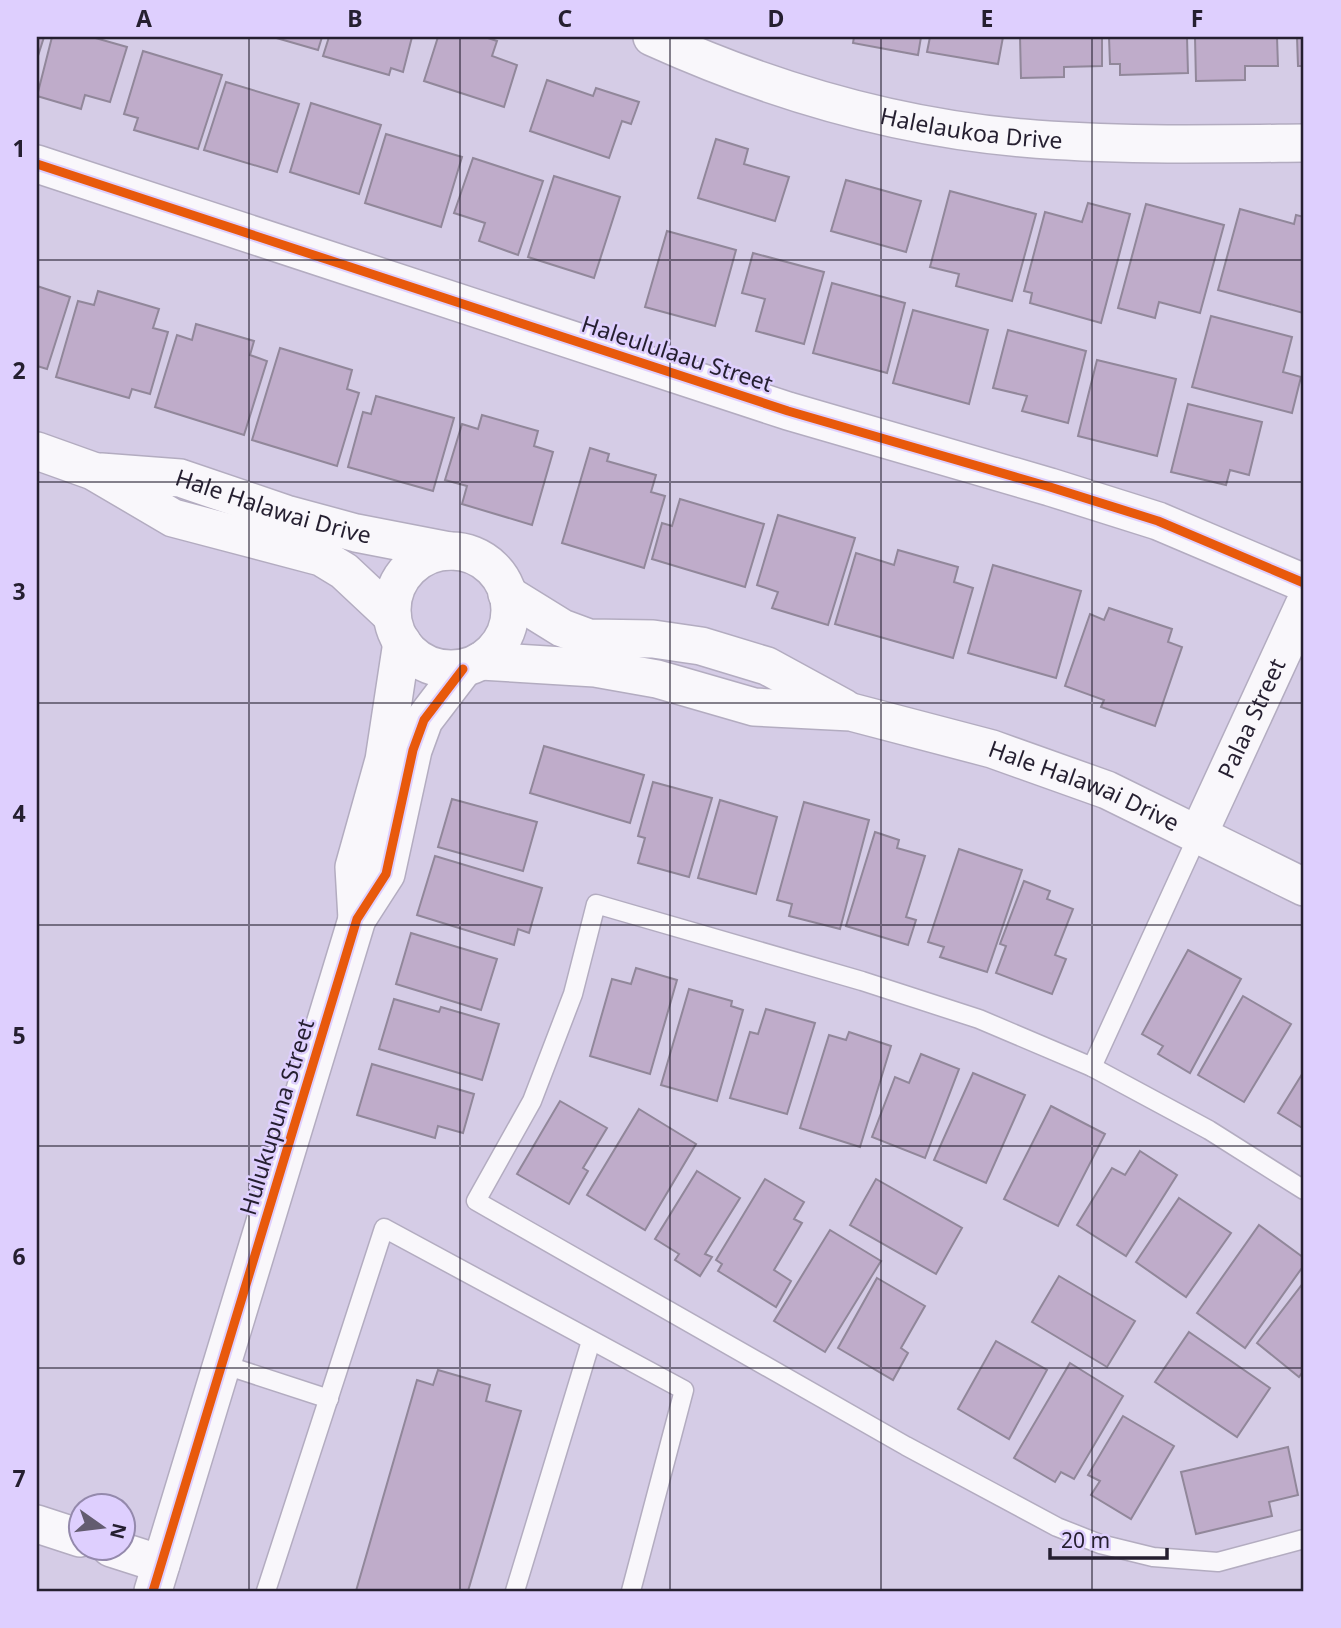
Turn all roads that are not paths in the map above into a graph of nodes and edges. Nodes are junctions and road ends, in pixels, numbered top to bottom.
1 (652, 37) edge
2 (1304, 143) edge
3 (37, 164) edge
4 (37, 451) edge
5 (93, 471) junction
6 (450, 551) junction
7 (1304, 583) edge
8 (507, 594) junction
9 (1304, 605) edge
10 (397, 629) junction
11 (472, 665) junction
12 (851, 712) junction
13 (1199, 833) junction
14 (1304, 887) edge
15 (357, 919) junction
16 (1092, 1067) junction
17 (1304, 1190) edge
18 (591, 1341) junction
19 (222, 1364) junction
20 (329, 1399) junction
21 (37, 1524) edge
22 (66, 1533) edge
23 (1304, 1539) edge
24 (132, 1562) edge
25 (157, 1578) edge
26 (266, 1591) edge
27 (515, 1591) edge
28 (631, 1591) edge

1 - 2 street, Halelaukoa Drive
3 - 7 street, Haleululaau Street
4 - 5 street, Hale Halawai Drive
5 - 6 street, Hale Halawai Drive
5 - 10 street, Hale Halawai Drive
6 - 8 street
6 - 10 street
8 - 11 street
8 - 12 street, Hale Halawai Drive
9 - 13 street, Palaa Street
10 - 11 street
10 - 15 street, Hulukupuna Street
11 - 12 street, Hale Halawai Drive
11 - 15 street, Hulukupuna Street
12 - 13 street, Hale Halawai Drive
13 - 14 street, Hale Halawai Drive
13 - 16 lane
15 - 19 street, Hulukupuna Street
16 - 17 lane
16 - 23 lane
18 - 20 lane
18 - 27 lane
18 - 28 lane
19 - 20 lane
19 - 25 street, Hulukupuna Street
20 - 26 lane
21 - 22 street
24 - 25 street

